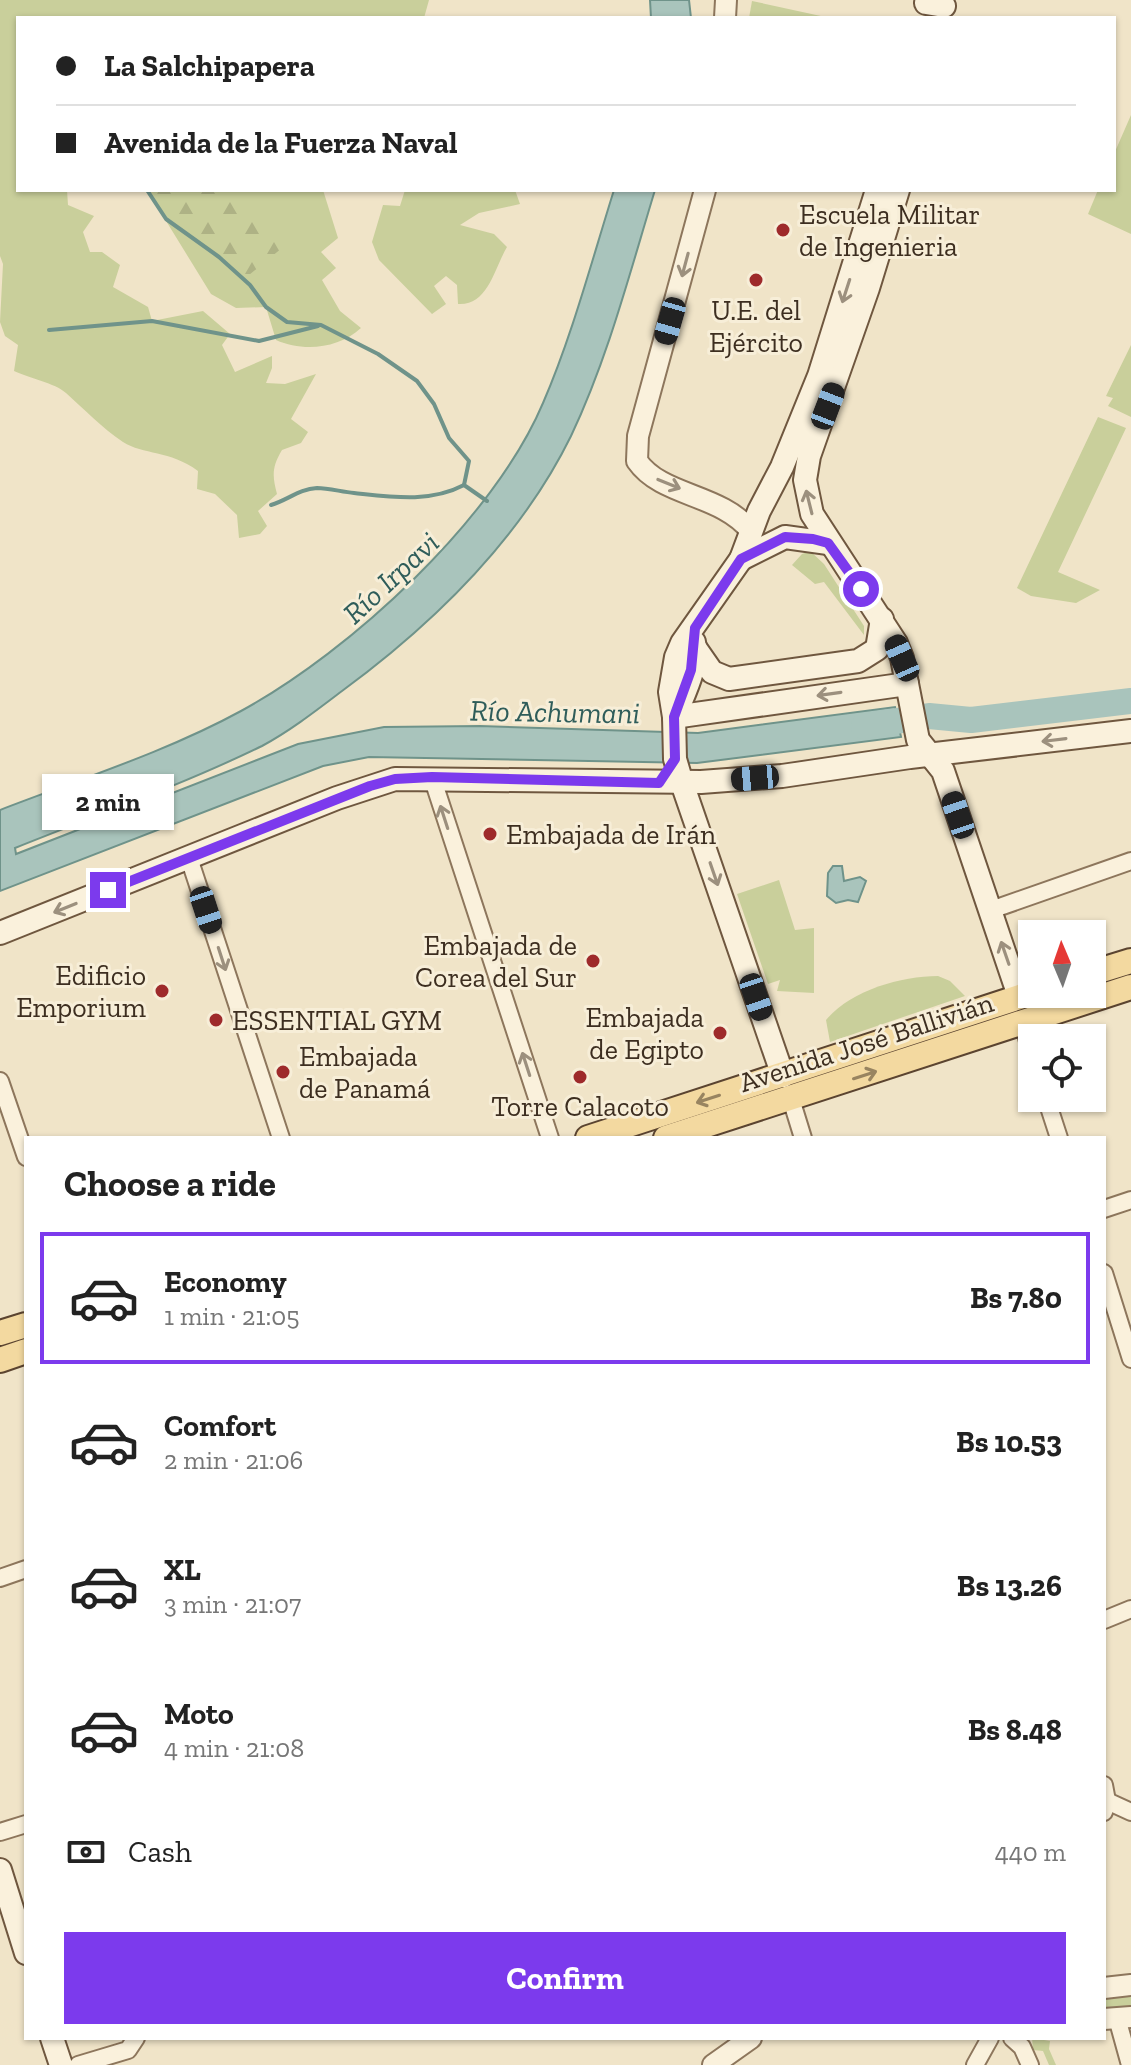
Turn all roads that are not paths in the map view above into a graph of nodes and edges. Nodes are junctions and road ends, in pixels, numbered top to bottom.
1 (704, 192) edge
2 (890, 192) edge
3 (751, 531) junction
4 (828, 543) junction
5 (741, 559) junction
6 (882, 619) junction
7 (696, 639) junction
8 (908, 694) junction
9 (674, 722) junction
10 (1131, 731) edge
11 (924, 747) junction
12 (673, 771) junction
13 (432, 777) junction
14 (189, 858) junction
15 (1131, 861) edge
16 (991, 910) junction
17 (0, 933) edge
18 (1131, 961) edge
19 (1106, 969) edge
20 (1018, 976) edge
21 (1131, 987) edge
22 (1018, 998) edge
23 (1025, 1008) edge
24 (1023, 1022) junction
25 (783, 1076) junction
26 (0, 1081) edge
27 (791, 1099) junction
28 (1051, 1112) edge
29 (280, 1136) edge
30 (549, 1136) edge
31 (594, 1136) edge
32 (672, 1136) edge
33 (802, 1136) edge
34 (1058, 1136) edge
35 (24, 1151) edge
36 (1131, 1200) edge
37 (1106, 1208) edge
38 (1106, 1279) edge
39 (24, 1326) edge
40 (0, 1333) edge
41 (24, 1352) edge
42 (1131, 1359) edge
43 (0, 1360) edge
44 (24, 1570) edge
45 (0, 1578) edge
46 (1131, 1609) edge
47 (1106, 1619) edge
48 (1106, 1800) edge
49 (1131, 1812) edge
50 (24, 1825) edge
51 (0, 1832) edge
52 (0, 1870) edge
53 (24, 1947) edge
54 (1131, 1985) edge
55 (1106, 1988) edge
56 (1117, 2018) edge
57 (53, 2040) edge
58 (135, 2040) edge
59 (748, 2040) edge
60 (991, 2040) edge
61 (1020, 2041) edge
62 (61, 2065) edge
63 (78, 2065) edge
64 (713, 2065) edge
65 (975, 2065) edge
66 (1030, 2065) edge
67 (1130, 2065) edge

1 -> 3 street
2 -> 3 main road
4 -> 2 main road
3 - 5 main road
4 - 5 main road
4 - 6 main road
5 - 7 main road
6 - 7 main road
6 - 8 main road
7 - 9 main road
8 -> 9 main road
8 - 11 main road
9 - 12 main road
10 -> 11 main road
11 - 12 main road
11 - 16 main road
12 - 13 main road
12 -> 25 main road
13 - 14 main road
30 -> 13 street
14 -> 17 main road
14 -> 29 street
15 - 16 street
20 -> 16 main road
18 - 19 main road
21 - 24 main road, Avenida José Ballivián
22 - 25 main road, Avenida José Ballivián
23 - 24 main road
27 -> 24 main road, Avenida José Ballivián
25 - 27 main road
25 -> 31 main road, Avenida José Ballivián
26 - 35 street
27 - 32 main road, Avenida José Ballivián
27 - 33 street
28 - 34 street
36 - 37 street
38 - 42 street
39 - 40 main road
41 - 43 main road
44 - 45 street
46 - 47 street
48 - 49 street
50 - 51 street
52 - 53 main road
54 - 55 street
56 - 67 street
57 - 62 main road
58 - 63 street
59 - 64 street
60 - 65 street
61 - 66 street

